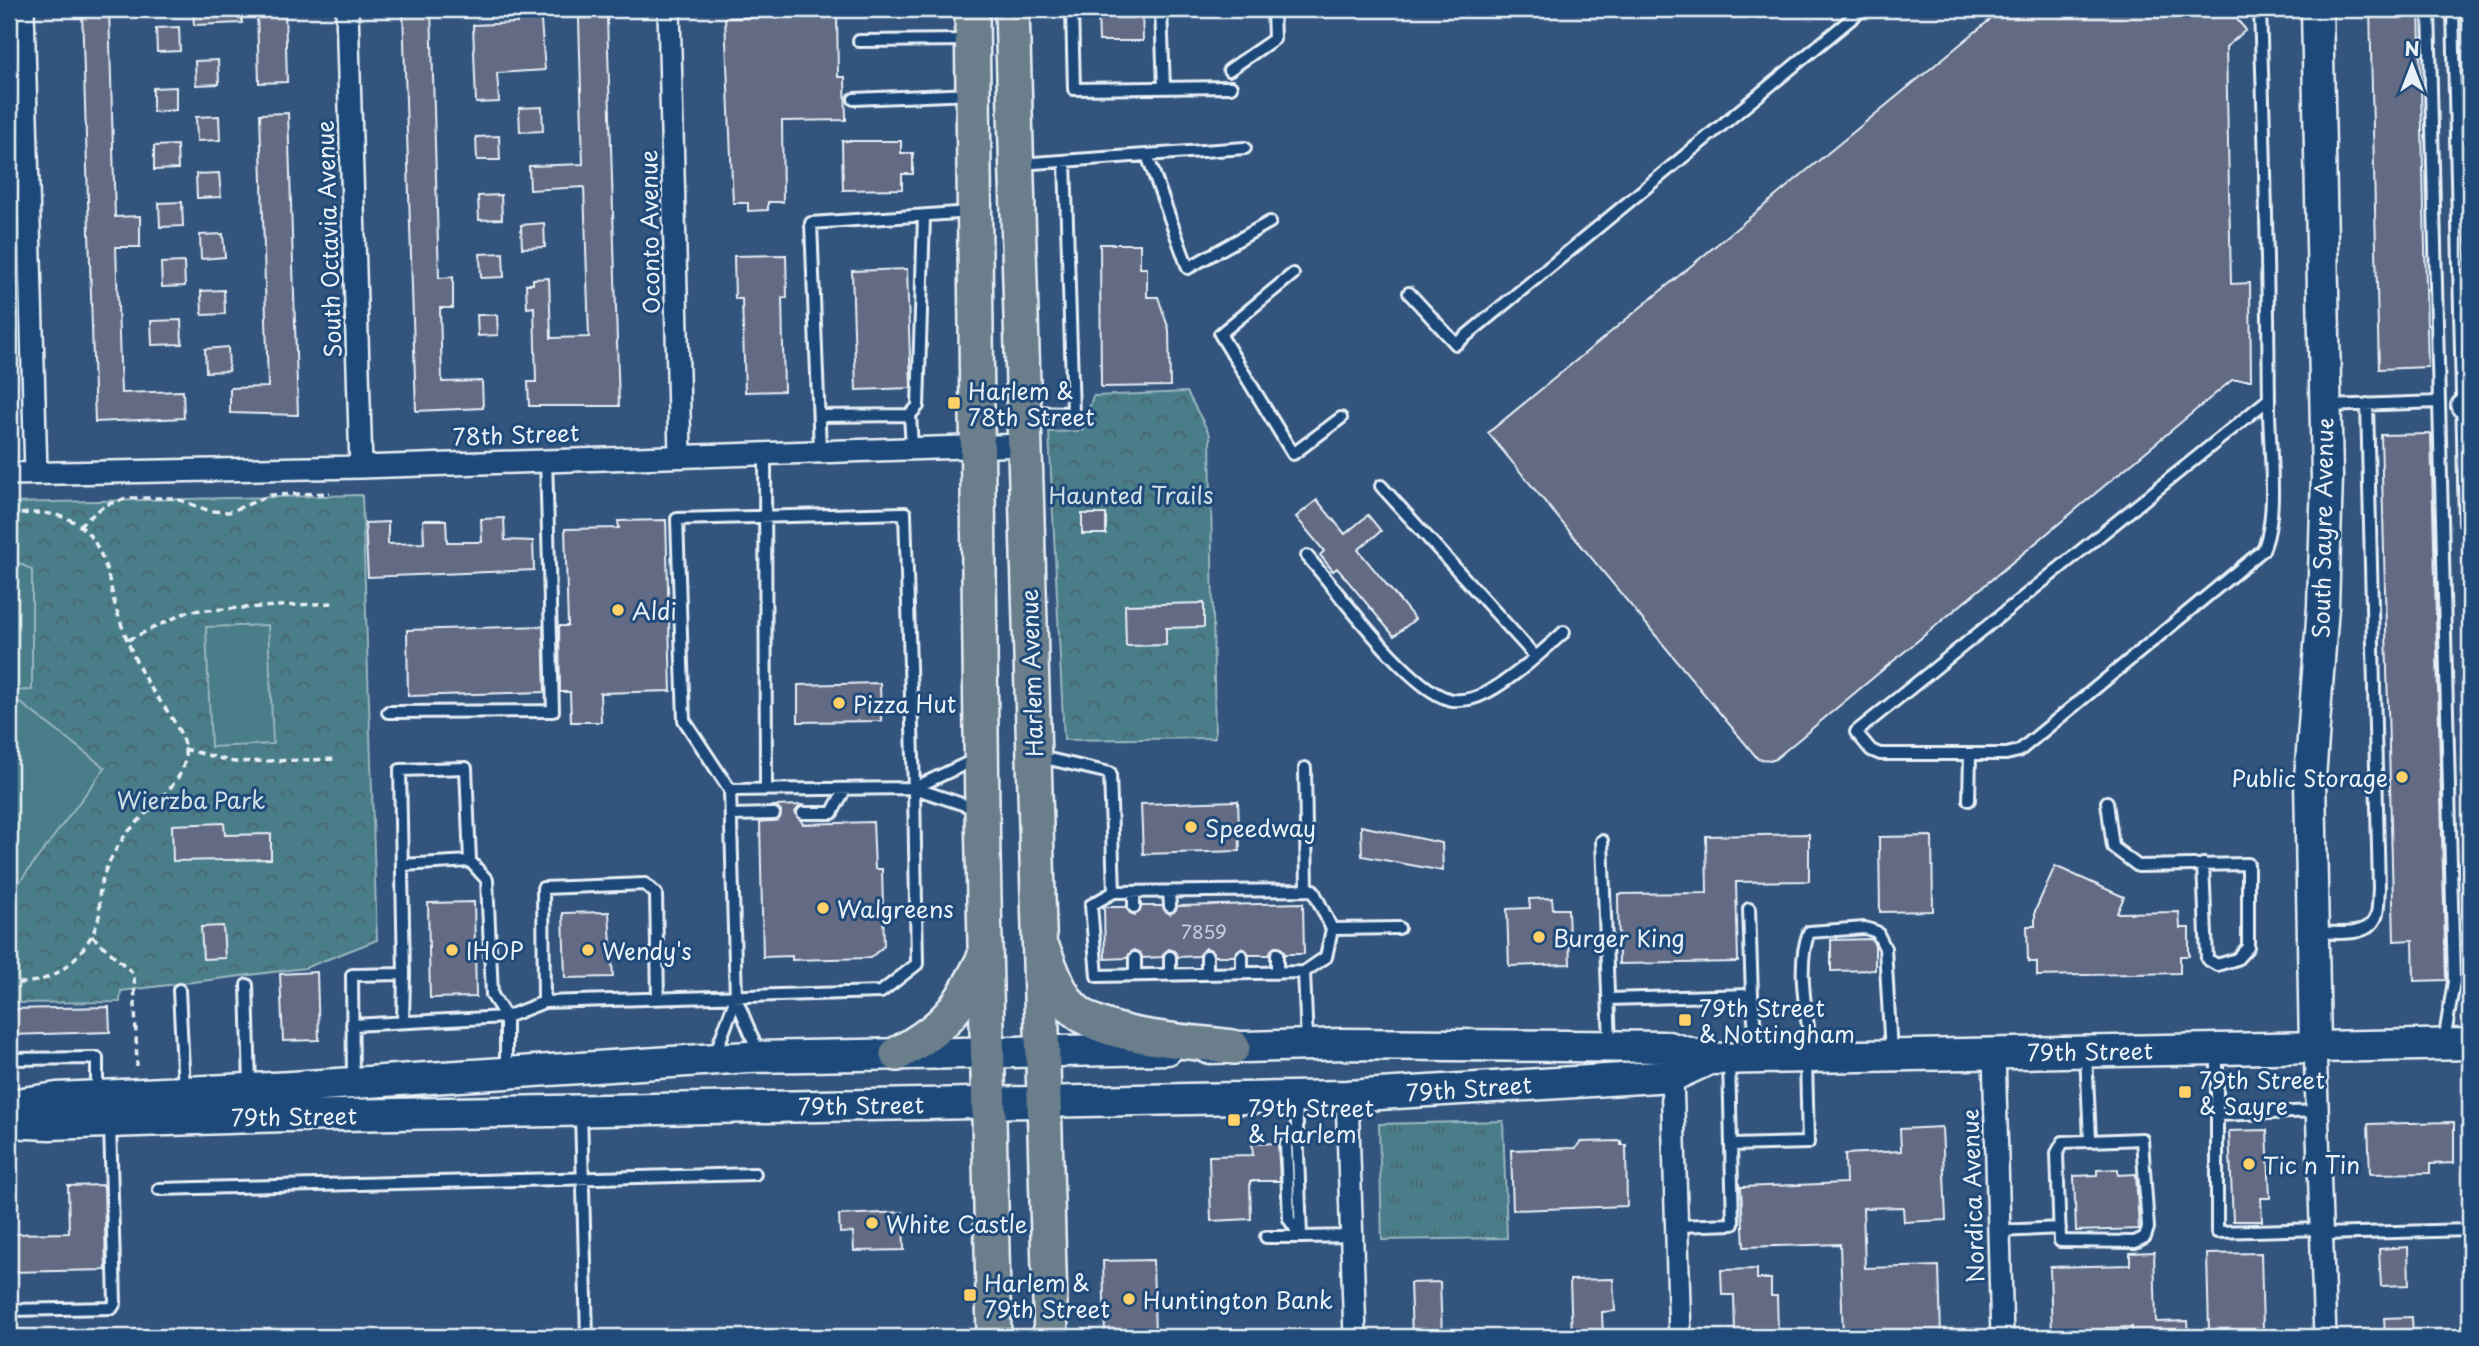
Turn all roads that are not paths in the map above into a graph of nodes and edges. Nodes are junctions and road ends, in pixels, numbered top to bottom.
1 (23, 9) edge
2 (347, 9) edge
3 (669, 9) edge
4 (1012, 9) edge
5 (1072, 9) edge
6 (1161, 9) edge
7 (1273, 9) edge
8 (1863, 9) edge
9 (2260, 9) edge
10 (2317, 9) edge
11 (2429, 9) edge
12 (2453, 9) edge
13 (972, 24) edge
14 (859, 41) dead end
15 (1228, 70) dead end
16 (1164, 88) junction
17 (1231, 88) dead end
18 (973, 94) junction
19 (854, 99) dead end
20 (1245, 148) dead end
21 (1147, 155) junction
22 (1065, 161) junction
23 (1017, 164) junction
24 (975, 212) junction
25 (924, 216) junction
26 (1270, 222) dead end
27 (1293, 274) dead end
28 (1409, 293) dead end
29 (2269, 398) junction
30 (2439, 402) junction
31 (2367, 404) junction
32 (2466, 405) edge
33 (2325, 406) junction
34 (910, 415) junction
35 (819, 416) junction
36 (1341, 418) dead end
37 (1024, 428) junction
38 (978, 446) junction
39 (912, 447) junction
40 (820, 450) junction
41 (765, 452) junction
42 (680, 454) junction
43 (546, 460) junction
44 (361, 467) junction
45 (36, 473) junction
46 (9, 474) edge
47 (1381, 486) dead end
48 (765, 516) junction
49 (2465, 523) dead end
50 (1307, 556) dead end
51 (1564, 632) dead end
52 (1536, 657) junction
53 (388, 712) dead end
54 (1034, 755) junction
55 (1970, 755) junction
56 (982, 756) junction
57 (1305, 768) dead end
58 (914, 788) junction
59 (845, 789) junction
60 (730, 790) junction
61 (766, 790) junction
62 (1969, 800) dead end
63 (2107, 802) dead end
64 (982, 811) junction
65 (803, 813) dead end
66 (774, 814) dead end
67 (731, 815) junction
68 (1602, 841) dead end
69 (470, 860) junction
70 (2203, 864) junction
71 (402, 865) junction
72 (1275, 890) junction
73 (1307, 890) junction
74 (1204, 891) junction
75 (1240, 891) junction
76 (1114, 892) junction
77 (1134, 892) junction
78 (1169, 892) junction
79 (1276, 903) dead end
80 (1241, 904) dead end
81 (1205, 905) dead end
82 (1170, 906) dead end
83 (1134, 907) dead end
84 (1749, 909) dead end
85 (1399, 928) dead end
86 (1332, 929) junction
87 (2313, 932) junction
88 (1039, 939) junction
89 (1277, 954) dead end
90 (985, 956) junction
91 (1206, 956) dead end
92 (1242, 956) dead end
93 (1170, 957) dead end
94 (1135, 958) dead end
95 (1277, 972) junction
96 (1304, 972) junction
97 (1242, 973) junction
98 (404, 974) junction
99 (1207, 974) junction
100 (1135, 975) junction
101 (1170, 975) junction
102 (247, 985) dead end
103 (179, 990) dead end
104 (1752, 995) junction
105 (658, 998) junction
106 (736, 998) junction
107 (1608, 999) junction
108 (544, 1002) junction
109 (506, 1017) junction
110 (403, 1022) junction
111 (352, 1025) junction
112 (2457, 1044) edge
113 (1307, 1045) junction
114 (1610, 1046) junction
115 (2315, 1046) junction
116 (1233, 1047) junction
117 (2217, 1049) junction
118 (987, 1052) junction
119 (1043, 1052) junction
120 (2086, 1052) junction
121 (1994, 1053) junction
122 (897, 1054) junction
123 (1892, 1055) junction
124 (761, 1057) junction
125 (1809, 1057) junction
126 (9, 1059) edge
127 (713, 1059) junction
128 (1731, 1059) junction
129 (506, 1073) junction
130 (1672, 1076) junction
131 (353, 1083) junction
132 (250, 1089) junction
133 (184, 1092) junction
134 (1347, 1096) junction
135 (1296, 1097) junction
136 (988, 1102) junction
137 (1044, 1102) junction
138 (9, 1105) edge
139 (104, 1109) junction
140 (581, 1111) junction
141 (2318, 1111) junction
142 (2217, 1115) junction
143 (9, 1122) edge
144 (2090, 1140) junction
145 (1731, 1145) junction
146 (755, 1174) dead end
147 (583, 1179) junction
148 (159, 1189) dead end
149 (1677, 1226) junction
150 (2060, 1228) junction
151 (2470, 1230) edge
152 (1999, 1231) junction
153 (2322, 1231) junction
154 (1352, 1236) junction
155 (1266, 1237) dead end
156 (1301, 1237) junction
157 (9, 1310) edge
158 (587, 1337) edge
159 (994, 1337) edge
160 (1051, 1337) edge
161 (1355, 1337) edge
162 (1680, 1337) edge
163 (2002, 1337) edge
164 (2325, 1337) edge

1 - 45 street
2 - 44 street, South Octavia Avenue
3 - 42 street, Oconto Avenue
4 - 23 main road, Harlem Avenue
5 - 16 lane
6 - 16 lane
7 - 15 lane
8 - 28 lane
9 - 29 lane
10 - 33 main road, South Sayre Avenue
11 - 30 lane
12 - 32 lane
13 - 14 lane
13 - 18 main road
16 - 17 lane
18 - 19 lane
18 - 24 main road
20 - 21 lane
21 - 22 lane
21 - 26 lane
22 - 23 lane
22 - 37 lane
23 - 37 main road, Harlem Avenue
24 - 25 lane
24 - 38 main road
25 - 34 lane
25 - 35 lane
27 - 36 lane
29 - 55 lane
29 - 55 lane
30 - 31 lane
30 - 112 lane
31 - 33 lane
31 - 87 lane
32 - 49 lane
33 - 87 main road, South Sayre Avenue
34 - 35 lane
34 - 39 lane
35 - 40 lane
37 - 38 street, 78th Street
37 - 54 main road, Harlem Avenue
38 - 39 street, 78th Street
38 - 56 main road
39 - 40 street, 78th Street
40 - 41 street, 78th Street
41 - 42 street, 78th Street
41 - 48 lane
42 - 43 street, 78th Street
43 - 44 street, 78th Street
43 - 53 lane
44 - 45 street, 78th Street
45 - 46 street, 78th Street
47 - 52 lane
48 - 58 lane
48 - 60 lane
48 - 61 lane
50 - 52 lane
51 - 52 lane
54 - 76 lane
54 - 88 main road, Harlem Avenue
55 - 62 lane
56 - 58 lane
56 - 64 main road
57 - 73 lane
58 - 59 lane
58 - 64 lane
58 - 106 lane
59 - 61 lane
59 - 65 lane
60 - 61 lane
60 - 67 lane
63 - 70 lane
64 - 90 main road
66 - 67 lane
67 - 106 lane
68 - 107 lane
69 - 71 lane
69 - 71 lane
69 - 109 lane
70 - 70 lane
71 - 98 lane
72 - 73 lane
72 - 75 lane
72 - 79 lane
73 - 86 lane
74 - 75 lane
74 - 78 lane
74 - 81 lane
75 - 80 lane
76 - 77 lane
76 - 100 lane
77 - 78 lane
77 - 83 lane
78 - 82 lane
84 - 104 lane
85 - 86 lane
86 - 96 lane
87 - 115 main road, South Sayre Avenue
88 - 116 main road
88 - 119 main road, Harlem Avenue
89 - 95 lane
90 - 118 main road
90 - 122 main road
91 - 99 lane
92 - 97 lane
93 - 101 lane
94 - 100 lane
95 - 96 lane
95 - 97 lane
96 - 113 lane
97 - 99 lane
98 - 110 lane
98 - 111 lane
99 - 101 lane
100 - 101 lane
102 - 132 lane
103 - 133 lane
104 - 107 lane
104 - 128 lane
105 - 106 lane
105 - 108 lane
105 - 108 lane
106 - 124 lane
106 - 127 lane
107 - 114 lane
108 - 109 lane
109 - 110 lane
109 - 129 lane
110 - 111 lane
111 - 131 lane
112 - 115 main road, 79th Street
113 - 114 main road, 79th Street
113 - 116 main road, 79th Street
114 - 128 main road, 79th Street
115 - 117 main road, 79th Street
115 - 141 street
116 - 119 main road, 79th Street
117 - 120 main road, 79th Street
117 - 142 lane
118 - 119 main road, 79th Street
118 - 122 main road, 79th Street
118 - 136 main road
119 - 137 main road, Harlem Avenue
120 - 121 main road, 79th Street
120 - 144 lane
121 - 123 main road, 79th Street
121 - 152 street, Nordica Avenue
122 - 124 main road, 79th Street
123 - 125 main road, 79th Street
123 - 125 lane
124 - 127 main road, 79th Street
125 - 128 main road, 79th Street
125 - 145 lane
126 - 139 lane
127 - 129 main road, 79th Street
128 - 130 main road, 79th Street
128 - 145 lane
129 - 131 main road, 79th Street
130 - 134 main road, 79th Street
130 - 149 street
131 - 132 main road, 79th Street
132 - 133 main road, 79th Street
133 - 139 main road, 79th Street
134 - 135 main road, 79th Street
134 - 154 street
135 - 137 main road, 79th Street
135 - 156 lane
136 - 137 main road, 79th Street
136 - 140 main road, 79th Street
136 - 159 main road
137 - 160 main road, Harlem Avenue
138 - 139 main road, 79th Street
139 - 140 main road, 79th Street
139 - 143 main road, 79th Street
139 - 157 lane
140 - 147 lane
141 - 142 lane
141 - 153 street
142 - 153 lane
144 - 150 lane
144 - 150 lane
145 - 149 lane
146 - 147 lane
147 - 148 lane
147 - 158 lane
149 - 162 street
150 - 152 lane
151 - 153 lane
152 - 163 street, Nordica Avenue
153 - 164 street
154 - 156 lane
154 - 161 street
155 - 156 lane

